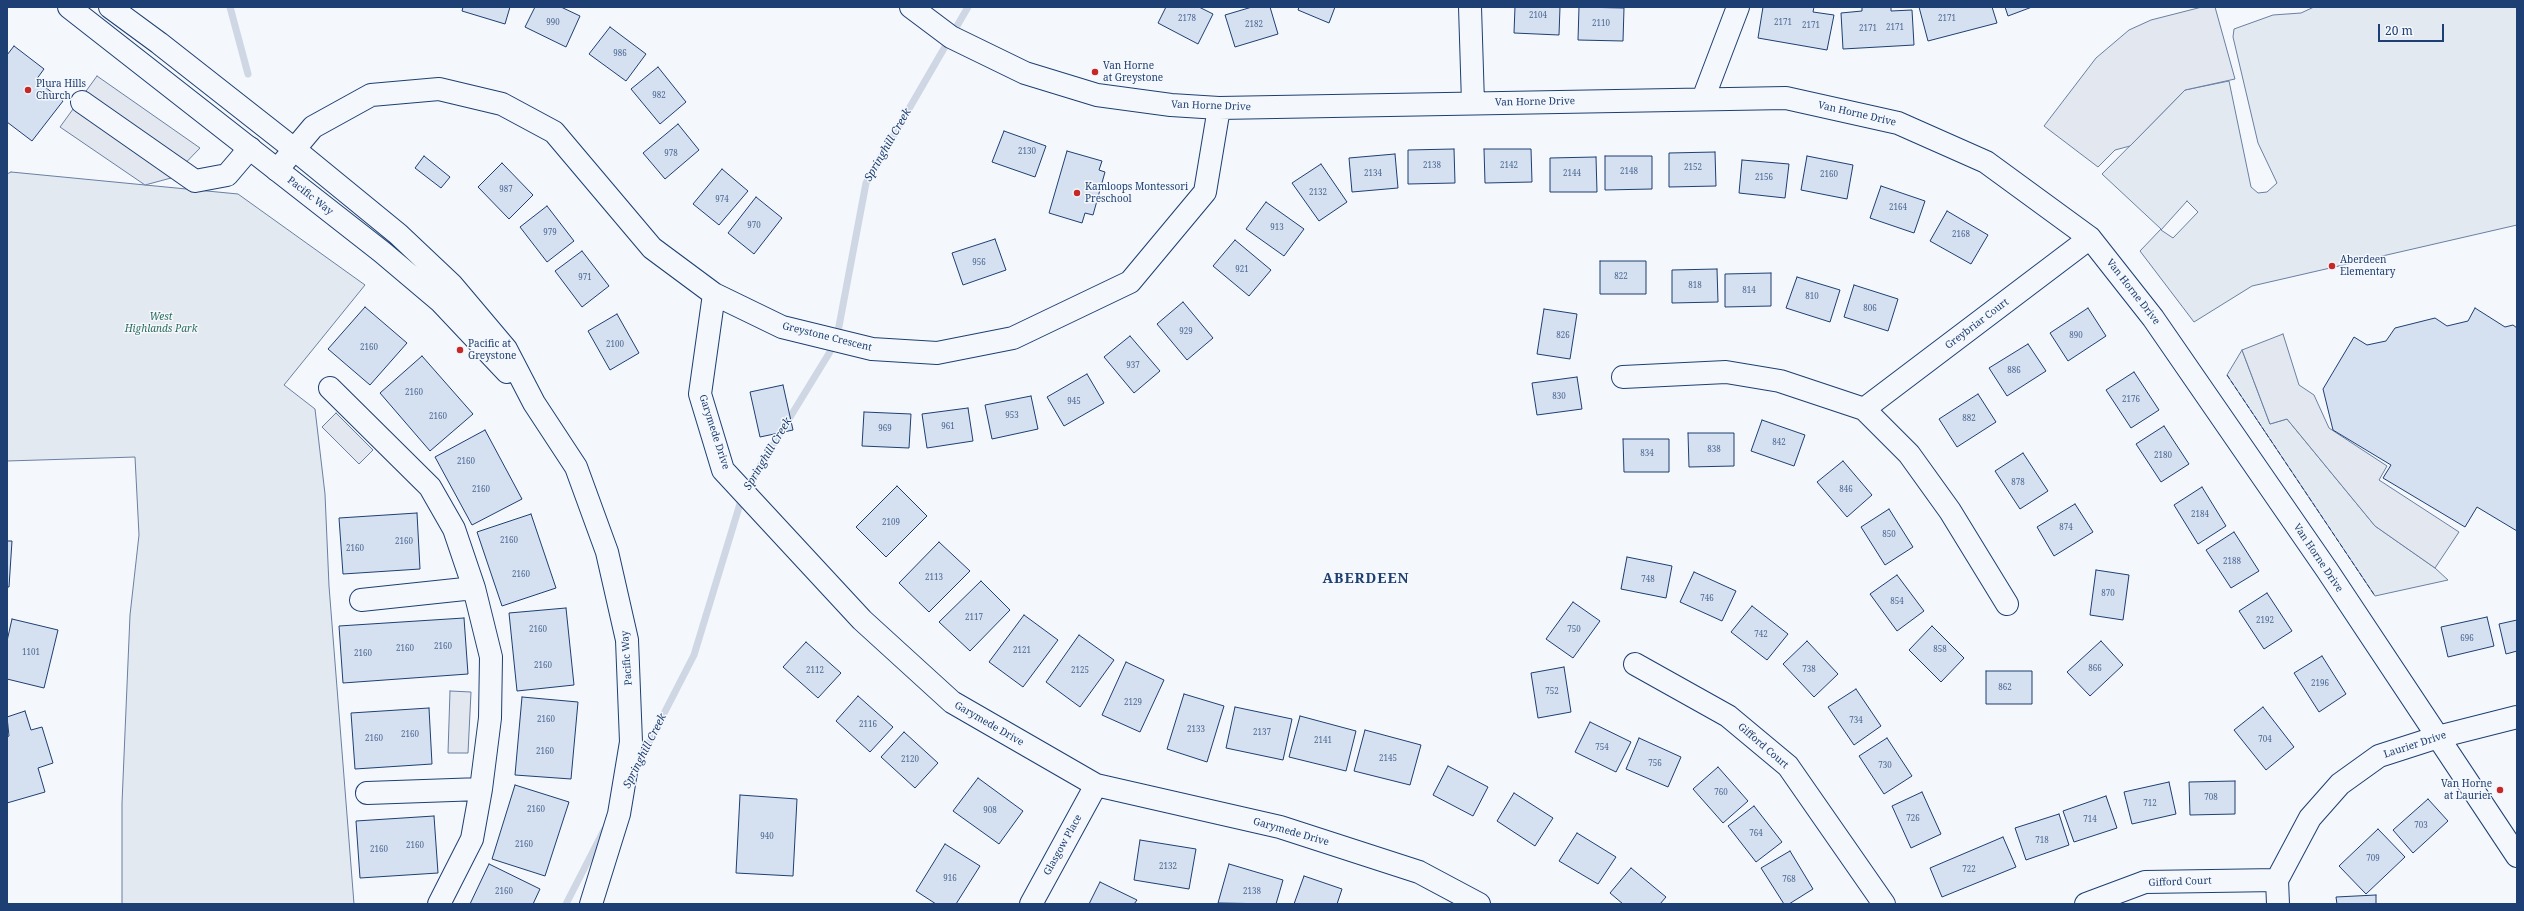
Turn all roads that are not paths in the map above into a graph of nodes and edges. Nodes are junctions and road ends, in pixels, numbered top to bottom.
1 (69, 7) edge
2 (110, 7) edge
3 (911, 7) edge
4 (1470, 7) edge
5 (1738, 7) edge
6 (1703, 99) junction
7 (82, 102) dead end
8 (1473, 103) junction
9 (1219, 108) junction
10 (250, 148) junction
11 (294, 149) junction
12 (277, 170) junction
13 (2090, 238) junction
14 (714, 294) junction
15 (1623, 377) dead end
16 (330, 388) dead end
17 (534, 403) junction
18 (1864, 409) junction
19 (474, 588) junction
20 (361, 600) dead end
21 (2007, 604) dead end
22 (1635, 664) dead end
23 (2517, 716) edge
24 (2438, 736) junction
25 (1096, 786) junction
26 (482, 789) junction
27 (367, 793) dead end
28 (2517, 856) edge
29 (2277, 880) junction
30 (439, 904) edge
31 (591, 904) edge
32 (1031, 904) edge
33 (1479, 904) edge
34 (1884, 904) edge
35 (2086, 904) edge
36 (2278, 904) edge

1 - 10 street, Pacific Way
2 - 11 street, Pacific Way
3 - 9 street, Van Horne Drive
4 - 8 street
5 - 6 street
6 - 8 street, Van Horne Drive
6 - 13 street, Van Horne Drive
7 - 10 street
8 - 9 street, Van Horne Drive
9 - 14 street, Greystone Crescent
10 - 12 street, Pacific Way
11 - 12 street, Greystone Crescent
11 - 14 street, Greystone Crescent
11 - 17 street, Pacific Way
12 - 17 street, Pacific Way
13 - 18 street, Greybriar Court
13 - 24 street, Van Horne Drive
14 - 25 street, Garymede Drive
15 - 18 street
16 - 19 street
17 - 31 street, Pacific Way
18 - 21 street
19 - 20 street
19 - 26 street
22 - 34 street, Gifford Court
23 - 24 street, Laurier Drive
24 - 28 street, Van Horne Drive
24 - 29 street, Laurier Drive
25 - 32 street, Glasgow Place
25 - 33 street, Garymede Drive
26 - 27 street
26 - 30 street
29 - 35 street, Gifford Court
29 - 36 street

